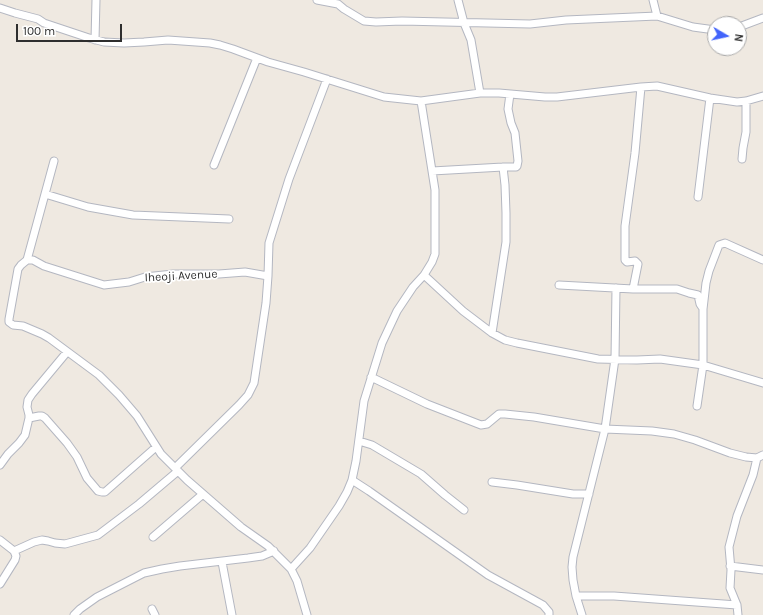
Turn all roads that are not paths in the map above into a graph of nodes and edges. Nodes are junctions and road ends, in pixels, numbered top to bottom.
1 (96, 0) edge
2 (317, 0) edge
3 (458, 0) edge
4 (653, 0) edge
5 (0, 8) edge
6 (657, 16) junction
7 (763, 18) edge
8 (464, 23) junction
9 (747, 24) edge
10 (707, 29) edge
11 (95, 40) junction
12 (257, 58) junction
13 (327, 79) junction
14 (641, 86) junction
15 (480, 93) junction
16 (510, 94) junction
17 (763, 96) edge
18 (710, 98) junction
19 (421, 101) junction
20 (746, 101) junction
21 (742, 159) dead end
22 (54, 161) dead end
23 (214, 166) dead end
24 (502, 167) junction
25 (432, 170) junction
26 (45, 194) junction
27 (698, 197) dead end
28 (229, 219) dead end
29 (27, 260) junction
30 (763, 260) edge
31 (424, 275) junction
32 (268, 276) junction
33 (559, 285) dead end
34 (616, 288) junction
35 (633, 290) junction
36 (703, 309) junction
37 (492, 333) junction
38 (67, 352) junction
39 (615, 359) junction
40 (703, 365) junction
41 (371, 377) junction
42 (763, 383) edge
43 (697, 406) dead end
44 (29, 418) junction
45 (605, 429) junction
46 (359, 441) junction
47 (156, 447) junction
48 (760, 457) edge
49 (0, 465) edge
50 (176, 470) junction
51 (352, 480) junction
52 (492, 482) dead end
53 (203, 494) junction
54 (589, 494) junction
55 (464, 510) dead end
56 (153, 538) dead end
57 (0, 540) edge
58 (14, 551) junction
59 (274, 551) junction
60 (222, 562) junction
61 (730, 566) junction
62 (291, 569) junction
63 (763, 570) edge
64 (0, 584) edge
65 (576, 596) junction
66 (737, 605) junction
67 (74, 615) edge
68 (232, 615) edge
69 (307, 615) edge
70 (549, 615) edge
71 (582, 615) edge
72 (738, 615) edge

1 - 11 street
2 - 8 street
3 - 8 street
4 - 6 street
5 - 11 street
6 - 8 street
6 - 10 street
7 - 9 street
8 - 15 street
11 - 12 street
12 - 13 street
12 - 23 street
13 - 19 street
13 - 32 street
14 - 16 street
14 - 18 street
14 - 35 street
15 - 16 street
15 - 19 street
16 - 24 street
17 - 20 street
18 - 20 street
18 - 27 street
19 - 25 street
20 - 21 street
22 - 26 street
24 - 25 street
24 - 37 street
25 - 31 street
26 - 28 street
26 - 29 street
29 - 32 street, Iheoji Avenue
29 - 38 street
30 - 36 street
31 - 37 street
31 - 41 street
32 - 50 street
33 - 34 street
34 - 35 street
34 - 39 street
35 - 36 street
36 - 40 street
37 - 39 street
38 - 44 street
38 - 47 street
39 - 40 street
39 - 45 street
40 - 42 street
40 - 43 street
41 - 45 street
41 - 46 street
44 - 47 street
44 - 49 street
45 - 48 street
45 - 54 street
46 - 51 street
46 - 55 street
47 - 50 street
48 - 61 street
50 - 53 street
50 - 58 street
51 - 62 street
51 - 70 street
52 - 54 street
53 - 56 street
53 - 59 street
54 - 65 street
57 - 58 street
58 - 64 street
59 - 60 street
59 - 62 street
60 - 67 street
60 - 68 street
61 - 63 street
61 - 66 street
62 - 69 street
65 - 66 street
65 - 71 street
66 - 72 street

